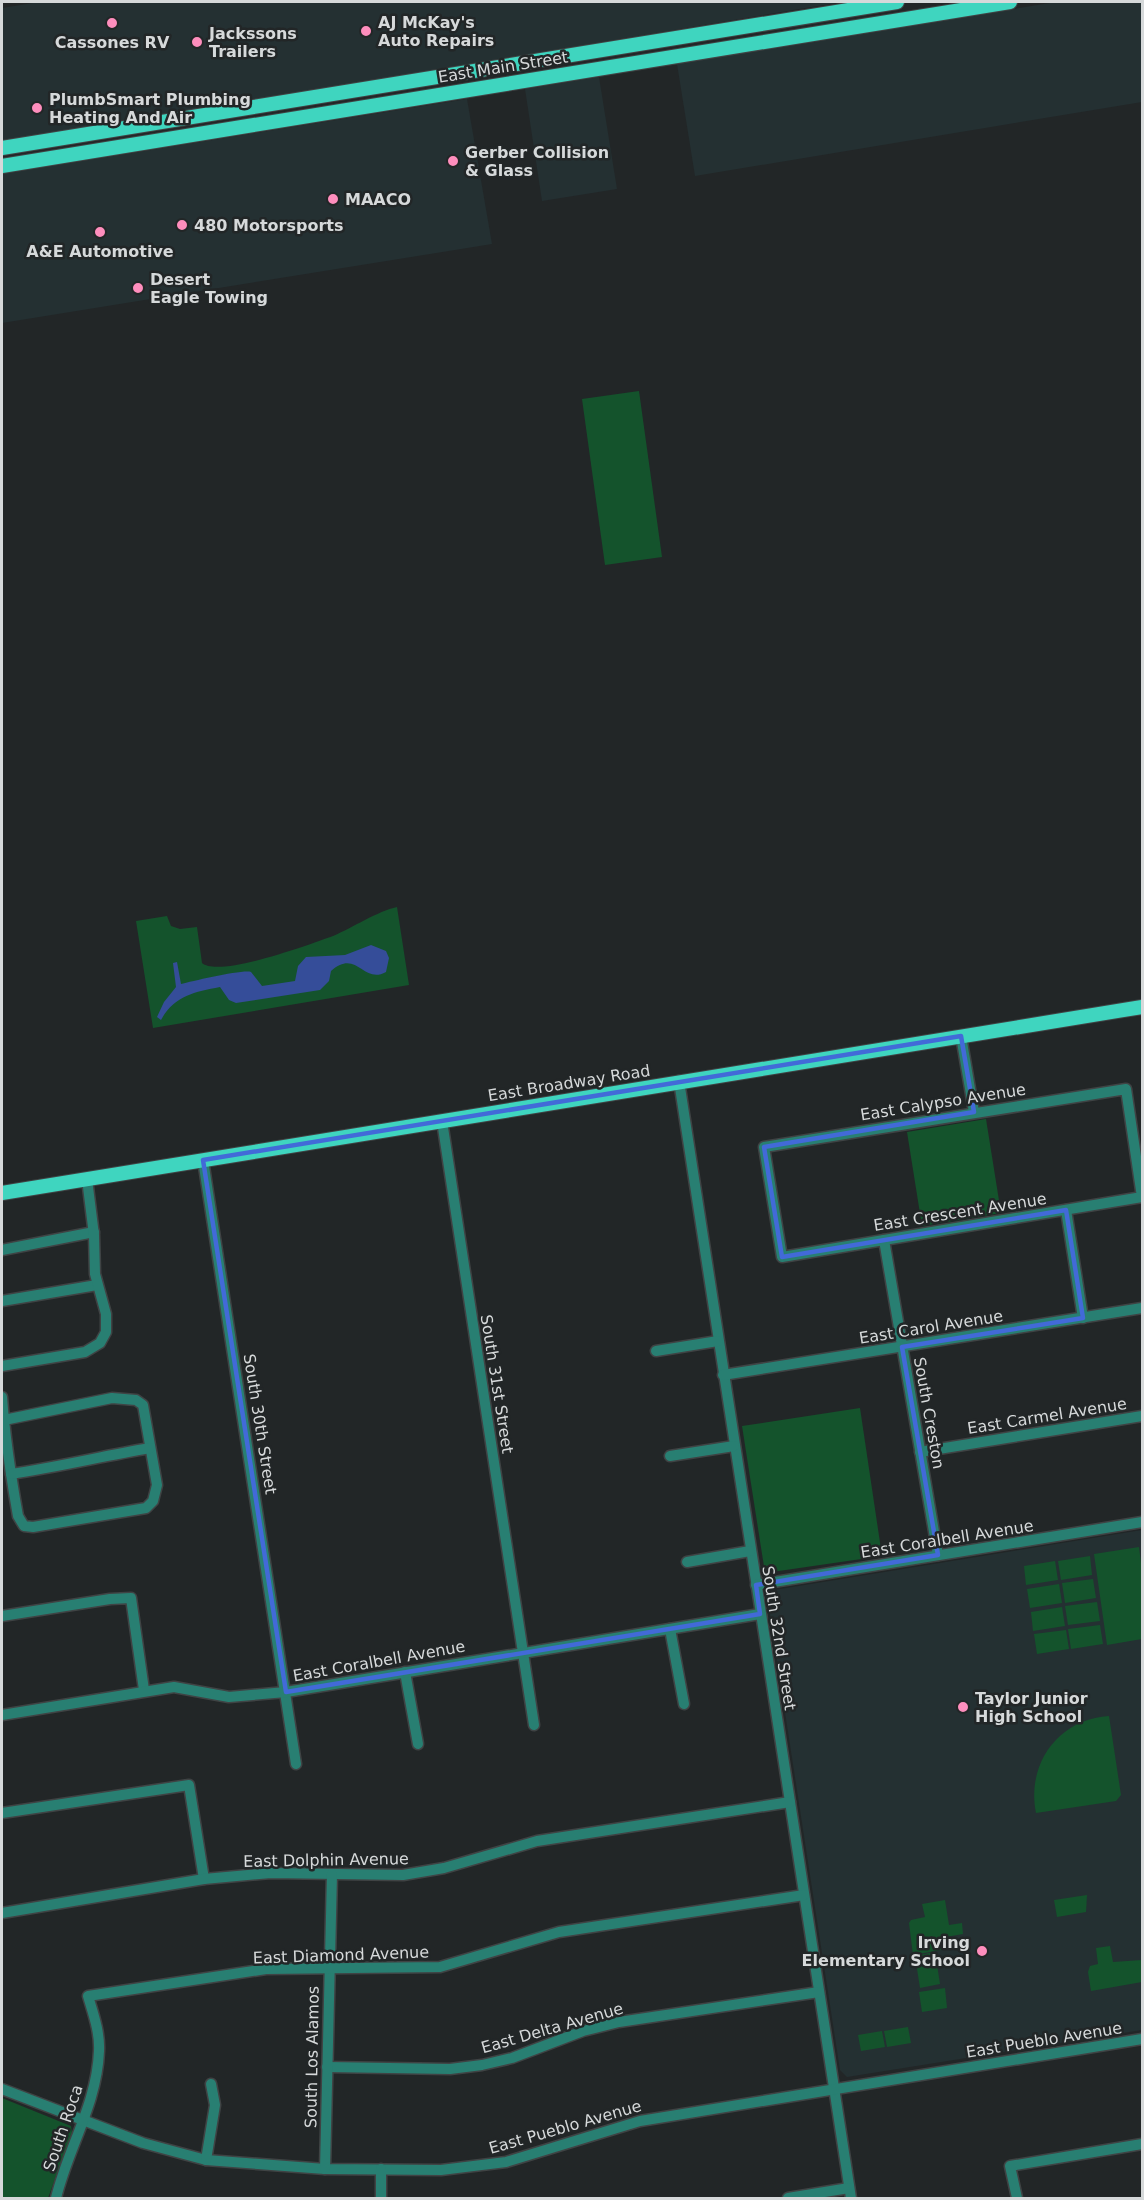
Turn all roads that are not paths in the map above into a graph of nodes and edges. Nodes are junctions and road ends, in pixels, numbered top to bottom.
1 (897, 2) edge
2 (1010, 2) edge
3 (772, 22) junction
4 (774, 40) junction
5 (273, 104) junction
6 (275, 121) junction
7 (2, 148) edge
8 (2, 166) edge
9 (1143, 1007) edge
10 (961, 1036) junction
11 (679, 1082) junction
12 (974, 1112) junction
13 (442, 1121) junction
14 (203, 1160) junction
15 (87, 1179) junction
16 (2, 1193) edge
17 (1143, 1197) edge
18 (1066, 1210) junction
19 (94, 1232) junction
20 (885, 1240) junction
21 (2, 1250) edge
22 (782, 1257) joint
23 (97, 1285) junction
24 (2, 1301) edge
25 (1143, 1308) edge
26 (1083, 1317) junction
27 (718, 1341) junction
28 (903, 1347) junction
29 (656, 1350) dead end
30 (2, 1366) edge
31 (723, 1375) junction
32 (2, 1397) edge
33 (1143, 1416) edge
34 (4, 1420) junction
35 (734, 1446) junction
36 (150, 1448) junction
37 (920, 1452) junction
38 (670, 1456) dead end
39 (11, 1474) junction
40 (1143, 1522) edge
41 (750, 1551) junction
42 (938, 1555) junction
43 (687, 1562) dead end
44 (756, 1585) junction
45 (760, 1614) junction
46 (2, 1616) edge
47 (670, 1629) junction
48 (523, 1653) junction
49 (405, 1671) junction
50 (144, 1690) junction
51 (286, 1692) junction
52 (684, 1704) dead end
53 (2, 1715) edge
54 (534, 1725) dead end
55 (418, 1744) dead end
56 (296, 1764) dead end
57 (790, 1802) junction
58 (2, 1814) edge
59 (332, 1874) junction
60 (204, 1879) junction
61 (804, 1894) junction
62 (2, 1912) edge
63 (330, 1970) junction
64 (819, 1992) junction
65 (88, 1996) joint
66 (1143, 2039) edge
67 (327, 2067) junction
68 (211, 2084) dead end
69 (2, 2089) edge
70 (834, 2089) junction
71 (84, 2121) junction
72 (1143, 2144) edge
73 (206, 2160) junction
74 (325, 2169) junction
75 (381, 2169) junction
76 (850, 2193) edge
77 (56, 2199) edge
78 (381, 2199) edge
79 (788, 2199) edge
80 (1017, 2199) edge

1 - 3 main road, East Main Street
2 - 4 main road, East Main Street
3 - 4 main road
3 - 5 main road, East Main Street
4 - 6 main road, East Main Street
5 - 6 main road
5 - 7 main road, East Main Street
6 - 8 main road, East Main Street
9 - 10 main road, East Broadway Road
10 - 11 main road, East Broadway Road
10 - 12 street
11 - 13 main road, East Broadway Road
11 - 27 street, South 32nd Street
12 - 17 street, East Calypso Avenue
12 - 22 street, East Calypso Avenue
13 - 14 main road, East Broadway Road
13 - 48 street, South 31st Street
14 - 15 main road, East Broadway Road
14 - 51 street, South 30th Street
15 - 16 main road, East Broadway Road
15 - 19 street
17 - 18 street, East Crescent Avenue
18 - 20 street, East Crescent Avenue
18 - 26 street
19 - 21 street
19 - 23 street
20 - 22 street, East Crescent Avenue
20 - 28 street, South Creston
23 - 24 street
23 - 30 street
25 - 26 street, East Carol Avenue
26 - 28 street, East Carol Avenue
27 - 29 street
27 - 31 street, South 32nd Street
28 - 31 street, East Carol Avenue
28 - 37 street, South Creston
31 - 35 street, South 32nd Street
32 - 34 street
33 - 37 street, East Carmel Avenue
34 - 36 street
34 - 39 street
35 - 38 street
35 - 41 street, South 32nd Street
36 - 39 street
36 - 39 street
37 - 42 street, South Creston
40 - 42 street, East Coralbell Avenue
41 - 43 street
41 - 44 street, South 32nd Street
42 - 44 street, East Coralbell Avenue
44 - 45 street, South 32nd Street
45 - 47 street, East Coralbell Avenue
45 - 57 street, South 32nd Street
46 - 50 street
47 - 48 street, East Coralbell Avenue
47 - 52 street
48 - 49 street, East Coralbell Avenue
48 - 54 street, South 31st Street
49 - 51 street, East Coralbell Avenue
49 - 55 street
50 - 51 street, East Coralbell Avenue
50 - 53 street, East Coralbell Avenue
51 - 56 street, South 30th Street
57 - 59 street, East Dolphin Avenue
57 - 61 street, South 32nd Street
58 - 60 street
59 - 60 street, East Dolphin Avenue
59 - 63 street, South Los Alamos
60 - 62 street, East Dolphin Avenue
61 - 63 street, East Diamond Avenue
61 - 64 street, South 32nd Street
63 - 65 street, East Diamond Avenue
63 - 67 street, South Los Alamos
64 - 67 street, East Delta Avenue
64 - 70 street, South 32nd Street
65 - 71 street, South Roca
66 - 70 street, East Pueblo Avenue
67 - 74 street, South Los Alamos
68 - 73 street
69 - 71 street, East Pueblo Avenue
70 - 75 street, East Pueblo Avenue
70 - 76 street, South 32nd Street
71 - 73 street, East Pueblo Avenue
71 - 77 street, South Roca
72 - 80 street
73 - 74 street, East Pueblo Avenue
74 - 75 street, East Pueblo Avenue
75 - 78 street
76 - 79 street

